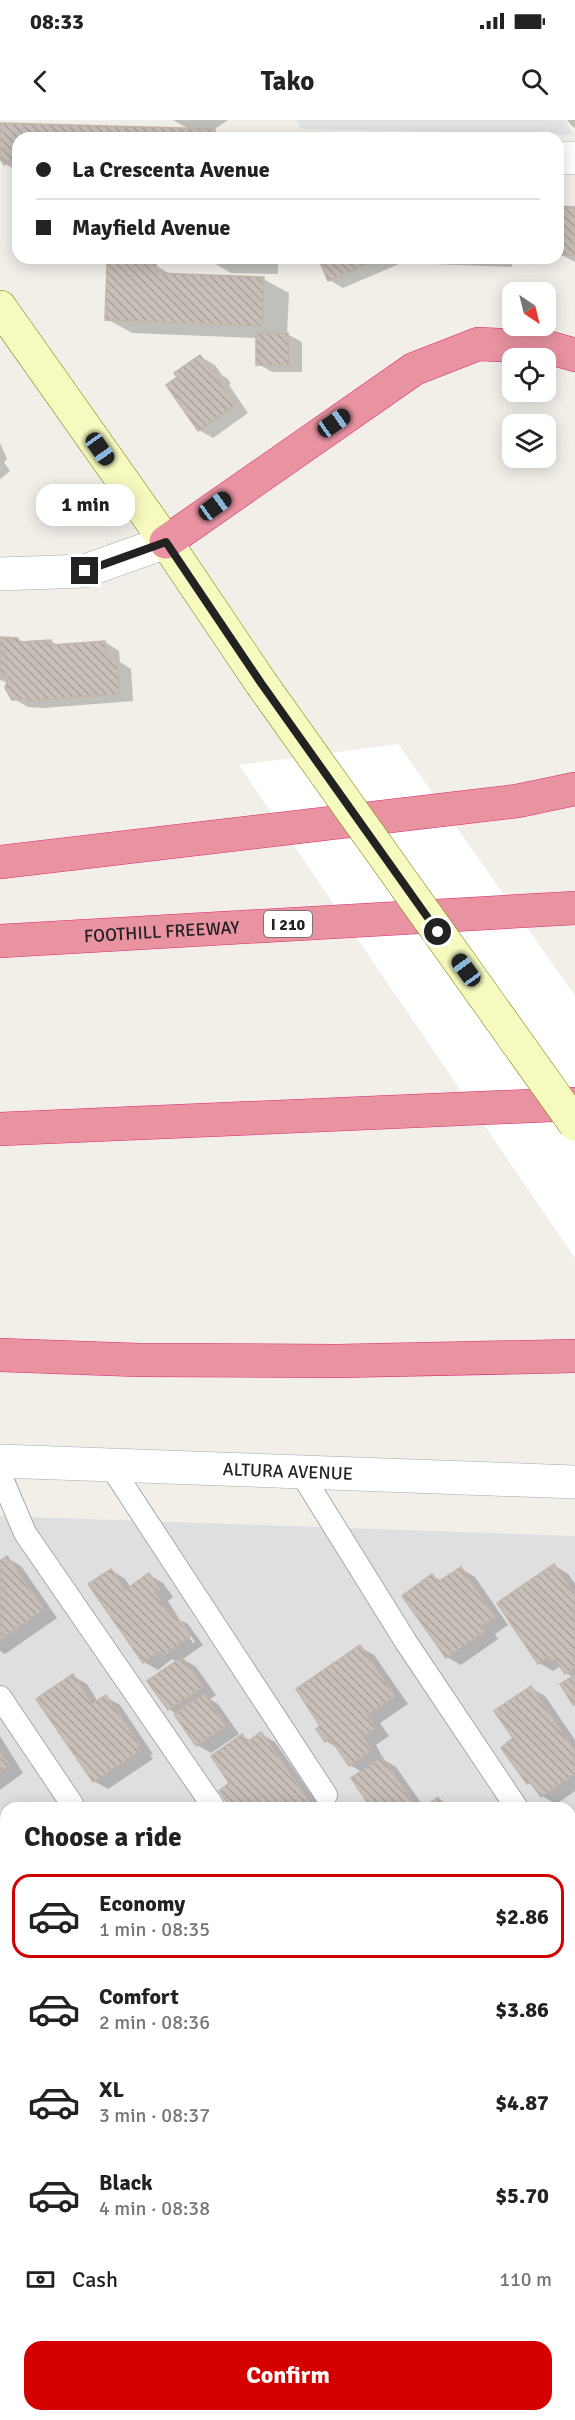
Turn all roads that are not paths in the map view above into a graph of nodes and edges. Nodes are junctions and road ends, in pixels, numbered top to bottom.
1 (0, 307) edge
2 (575, 355) edge
3 (166, 542) junction
4 (0, 574) edge
5 (575, 789) edge
6 (0, 862) edge
7 (575, 908) edge
8 (0, 941) edge
9 (575, 1104) edge
10 (575, 1124) edge
11 (0, 1129) edge
12 (0, 1354) edge
13 (575, 1356) edge
14 (0, 1461) edge
15 (110, 1465) junction
16 (301, 1473) junction
17 (0, 1474) edge
18 (575, 1482) edge
19 (0, 1697) edge
20 (326, 1794) dead end
21 (71, 1802) edge
22 (210, 1802) edge
23 (513, 1802) edge

1 - 3 main road
2 - 3 highway
3 - 4 street
3 - 10 main road, bridge
5 - 6 highway
7 - 8 highway, FOOTHILL FREEWAY / I 210
9 - 11 highway
12 - 13 highway
14 - 15 street, ALTURA AVENUE
15 - 16 street, ALTURA AVENUE
15 - 20 lane
16 - 18 street, ALTURA AVENUE
16 - 23 lane
17 - 22 lane
19 - 21 lane

